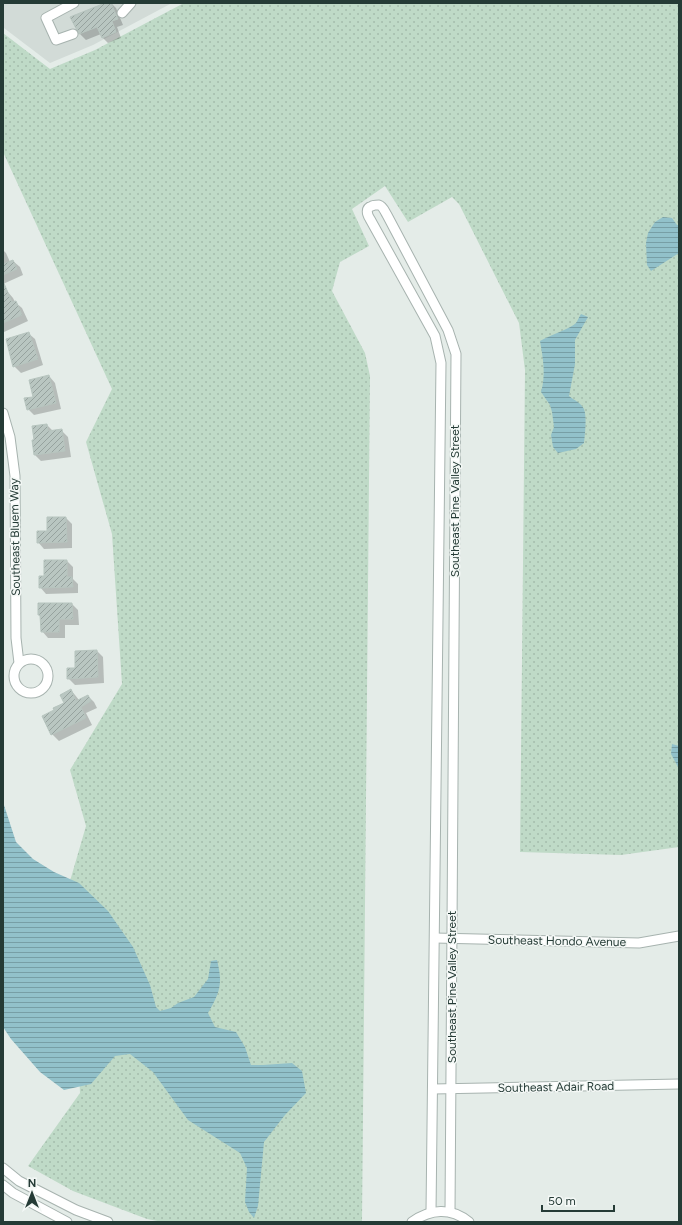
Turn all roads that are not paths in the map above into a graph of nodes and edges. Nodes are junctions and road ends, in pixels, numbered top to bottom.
1 (74, 3) edge
2 (131, 3) edge
3 (122, 13) dead end
4 (73, 34) dead end
5 (456, 412) junction
6 (3, 413) edge
7 (441, 415) junction
8 (439, 591) junction
9 (455, 591) junction
10 (19, 663) dead end
11 (437, 763) junction
12 (453, 763) junction
13 (679, 936) edge
14 (435, 938) junction
15 (452, 939) junction
16 (679, 1084) edge
17 (433, 1089) junction
18 (452, 1089) junction
19 (3, 1168) edge
20 (3, 1184) edge
21 (431, 1212) junction
22 (450, 1212) junction
23 (67, 1222) edge
24 (108, 1222) edge
25 (412, 1222) edge
26 (469, 1222) edge

1 - 4 street
2 - 3 street
5 - 7 street, Southeast Pine Valley Street
5 - 7 street, Southeast Pine Valley Street
5 - 9 street, Southeast Pine Valley Street
6 - 10 street, Southeast Bluem Way
7 - 8 street, Southeast Pine Valley Street
8 - 9 street, Southeast Pine Valley Street
8 - 11 street, Southeast Pine Valley Street
9 - 12 street, Southeast Pine Valley Street
11 - 12 street
11 - 14 street, Southeast Pine Valley Street
12 - 15 street, Southeast Pine Valley Street
13 - 15 street, Southeast Hondo Avenue
14 - 15 street, Southeast Hondo Avenue
14 - 17 street, Southeast Pine Valley Street
15 - 18 street, Southeast Pine Valley Street
16 - 18 street, Southeast Adair Road
17 - 18 street, Southeast Adair Road
17 - 21 street, Southeast Pine Valley Street
18 - 22 street, Southeast Pine Valley Street
19 - 24 street
20 - 23 street
21 - 22 street
21 - 25 street
22 - 26 street

